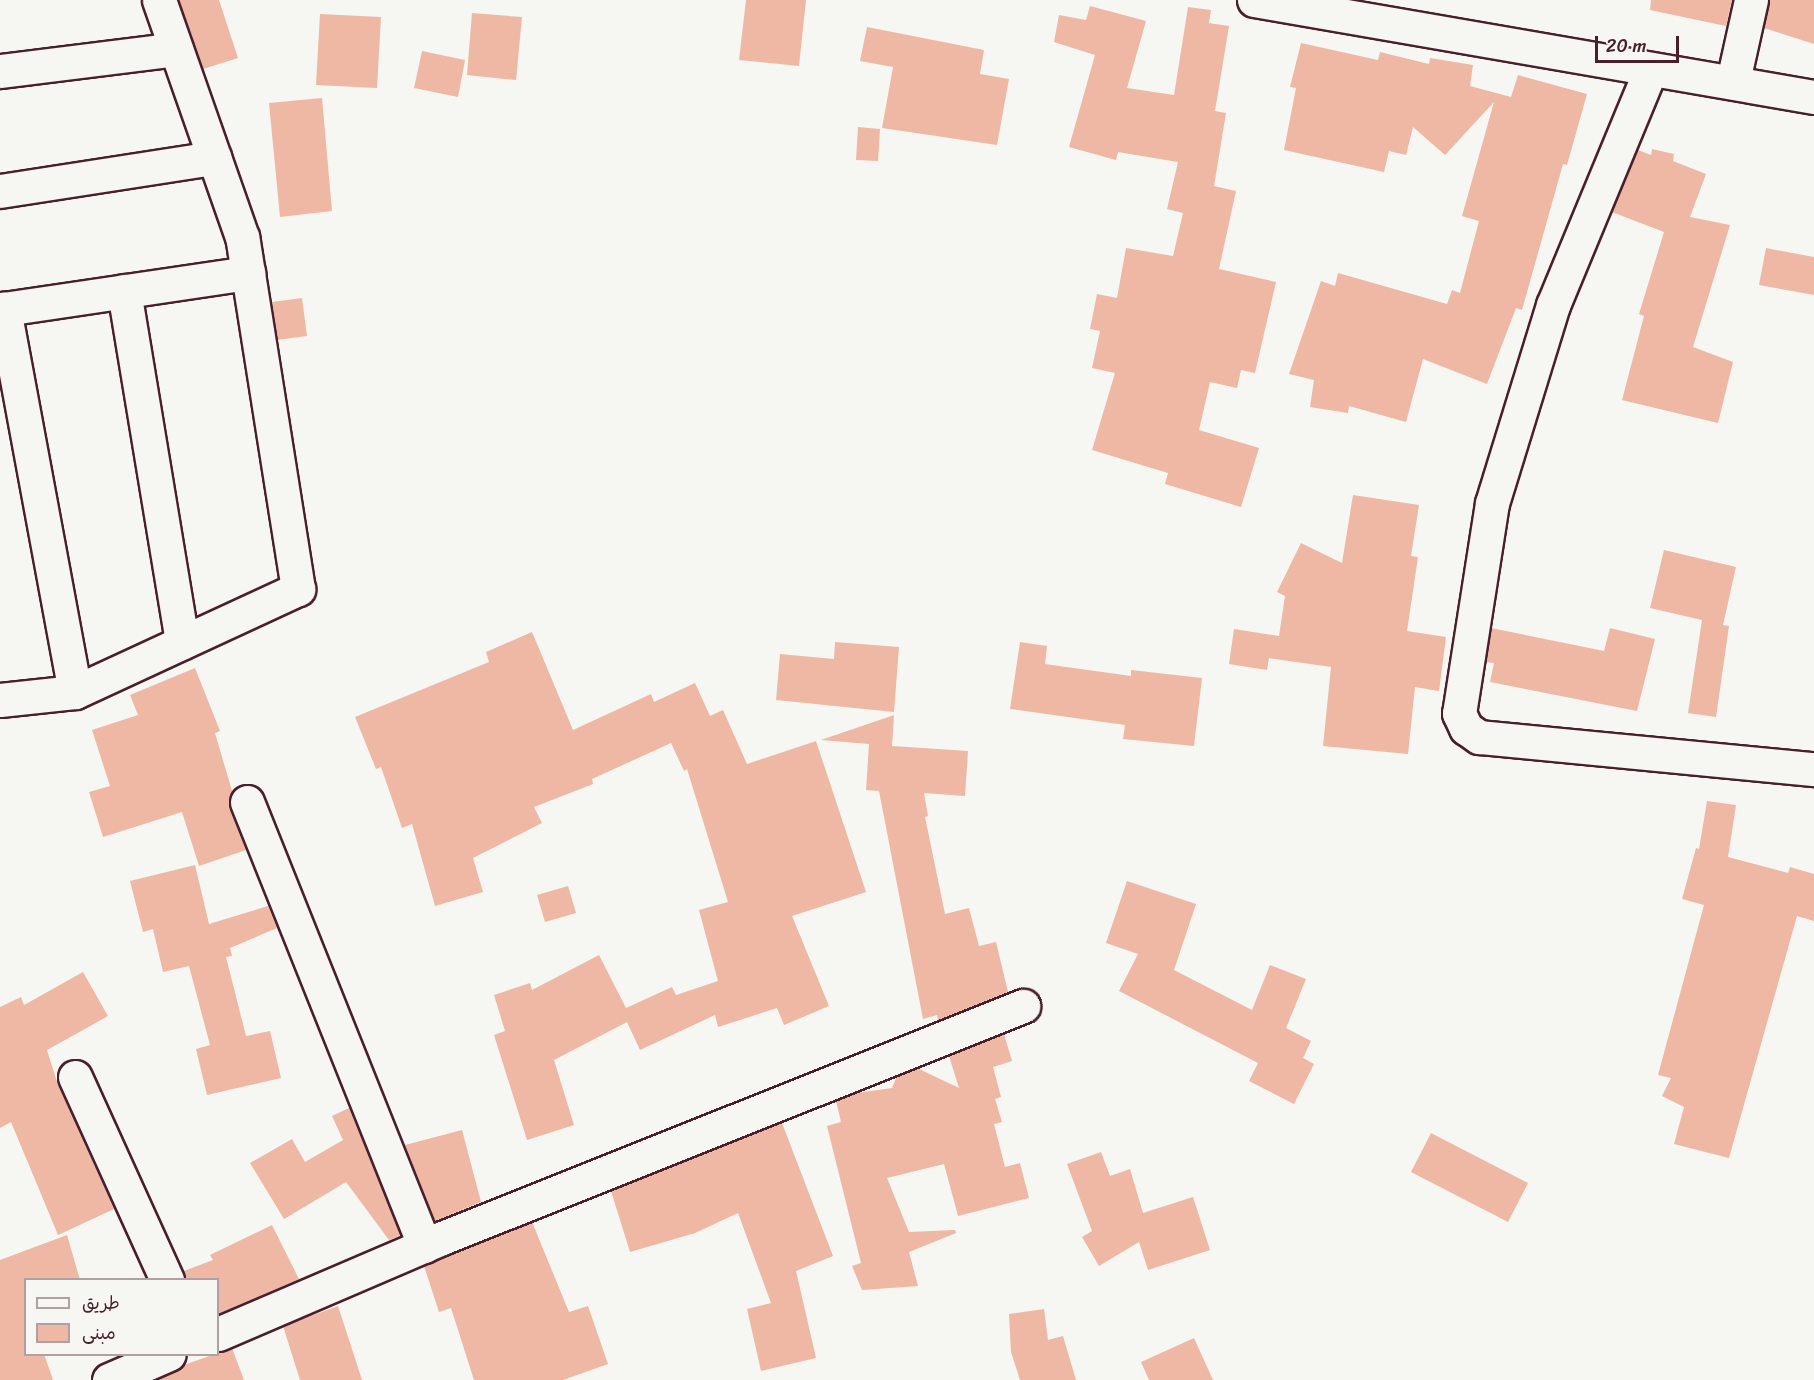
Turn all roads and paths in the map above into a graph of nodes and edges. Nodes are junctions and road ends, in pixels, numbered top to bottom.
1 (159, 0) edge
2 (1254, 0) edge
3 (1751, 0) edge
4 (176, 49) junction
5 (0, 71) edge
6 (1650, 71) junction
7 (1733, 81) junction
8 (1814, 97) edge
9 (214, 158) junction
10 (0, 191) edge
11 (248, 273) junction
12 (124, 291) junction
13 (1, 304) edge
14 (182, 642) junction
15 (75, 692) junction
16 (0, 700) edge
17 (1814, 769) edge
18 (247, 802) dead end
19 (1023, 1006) dead end
20 (75, 1077) dead end
21 (425, 1246) junction
22 (166, 1278) edge
23 (219, 1334) edge
24 (164, 1356) edge
25 (109, 1380) edge

1 - 4 street
2 - 6 street
3 - 7 street
4 - 5 street
4 - 9 street
6 - 7 street
6 - 17 street
7 - 8 street
9 - 10 street
9 - 11 street
11 - 12 street
11 - 14 street
12 - 13 street
12 - 14 street
13 - 15 street
14 - 15 street
15 - 16 street
18 - 21 street
19 - 21 street
20 - 22 street
21 - 23 street
24 - 25 street

